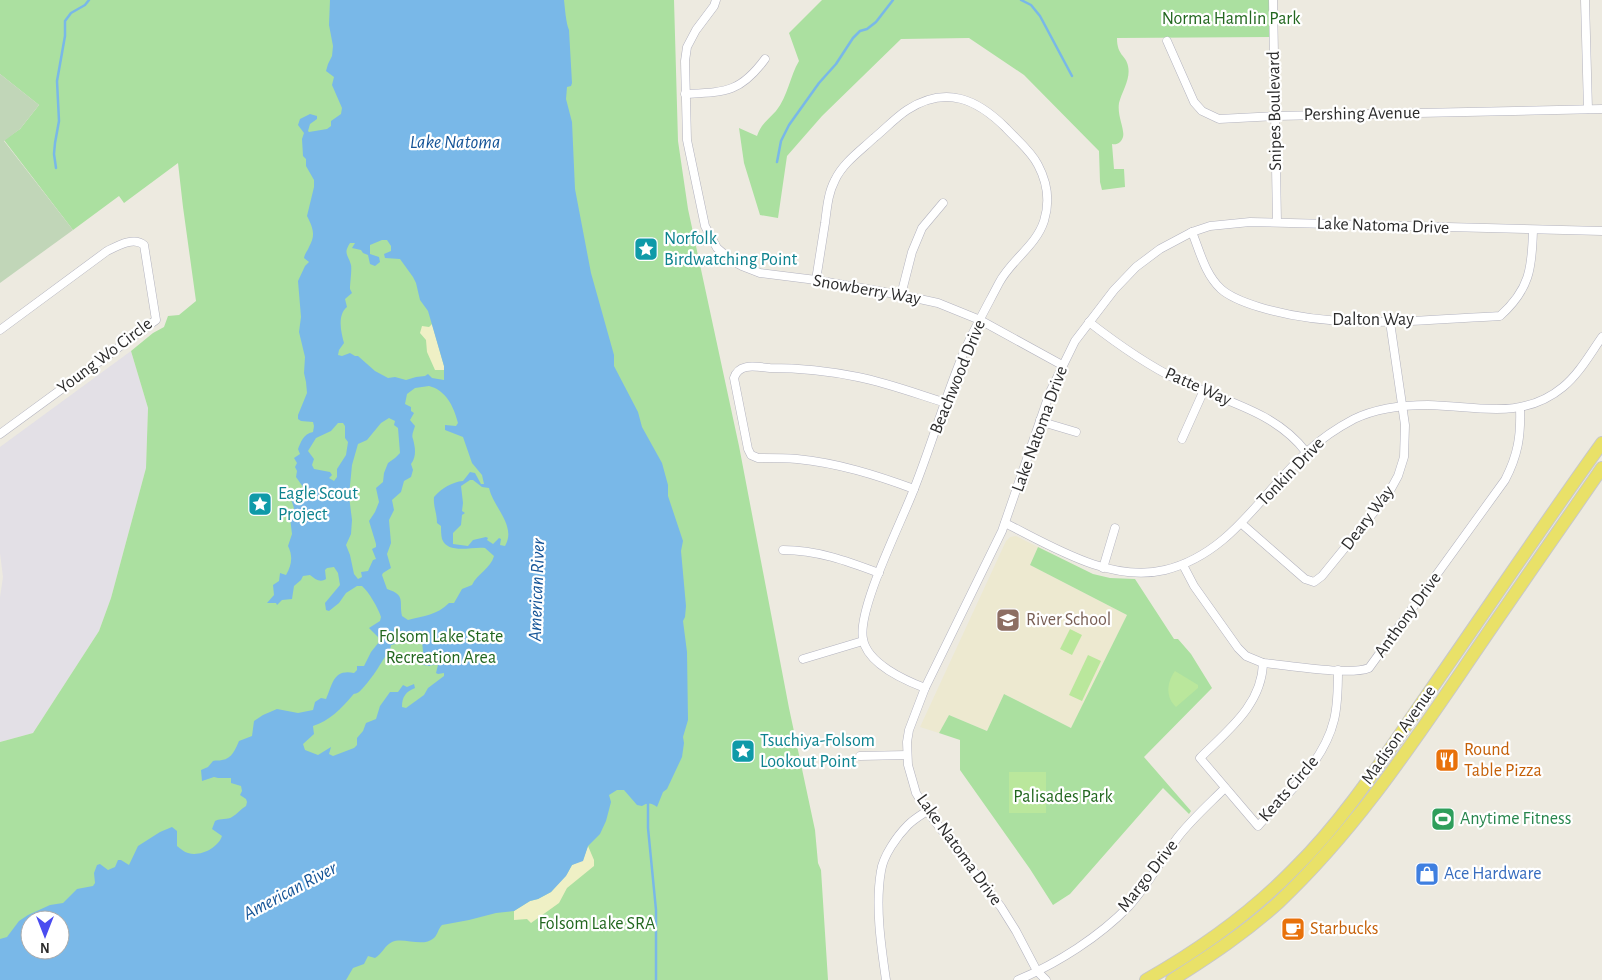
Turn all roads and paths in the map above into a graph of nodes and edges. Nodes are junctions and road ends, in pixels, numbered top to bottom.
1 (716, 0) edge
2 (1273, 0) edge
3 (1585, 0) edge
4 (1167, 41) dead end
5 (765, 59) dead end
6 (685, 94) junction
7 (1588, 109) junction
8 (1602, 109) edge
9 (1276, 116) junction
10 (943, 203) dead end
11 (1277, 222) junction
12 (1532, 230) junction
13 (1602, 231) edge
14 (1192, 232) junction
15 (816, 280) junction
16 (901, 294) junction
17 (980, 320) junction
18 (1089, 322) junction
19 (1390, 322) junction
20 (0, 330) edge
21 (1602, 337) edge
22 (1062, 365) junction
23 (1204, 390) junction
24 (946, 403) junction
25 (1402, 406) junction
26 (1520, 408) junction
27 (1040, 420) junction
28 (1076, 432) dead end
29 (0, 434) edge
30 (1182, 439) dead end
31 (1602, 443) edge
32 (1306, 452) junction
33 (1602, 468) edge
34 (914, 489) junction
35 (1005, 523) junction
36 (1242, 524) junction
37 (1115, 528) dead end
38 (782, 550) dead end
39 (1183, 565) junction
40 (1103, 568) junction
41 (879, 573) junction
42 (863, 641) junction
43 (802, 659) dead end
44 (1263, 663) junction
45 (1338, 670) junction
46 (925, 688) junction
47 (907, 754) junction
48 (860, 756) dead end
49 (1225, 788) junction
50 (927, 811) junction
51 (1037, 971) junction
52 (886, 980) edge
53 (1018, 980) edge
54 (1035, 980) edge
55 (1046, 980) edge
56 (1146, 980) edge
57 (1172, 980) edge

1 - 6 street, Snowberry Way
2 - 9 street, Snipes Boulevard
3 - 7 street
4 - 9 street, Pershing Avenue
5 - 6 street
6 - 15 street, Snowberry Way
7 - 8 street, Pershing Avenue
7 - 9 street, Pershing Avenue
9 - 11 street, Snipes Boulevard
10 - 16 street
11 - 12 street, Lake Natoma Drive
11 - 14 street, Lake Natoma Drive
12 - 13 street, Lake Natoma Drive
12 - 19 street, Dalton Way
14 - 18 street, Lake Natoma Drive
14 - 19 street, Dalton Way
15 - 16 street, Snowberry Way
15 - 17 street, Beachwood Drive
16 - 17 street, Snowberry Way
17 - 22 street, Snowberry Way
17 - 24 street, Beachwood Drive
18 - 22 street, Lake Natoma Drive
18 - 23 street, Patte Way
19 - 25 street, Deary Way
20 - 29 street, Young Wo Circle
21 - 26 street, Tonkin Drive
22 - 27 street, Lake Natoma Drive
23 - 30 street
23 - 32 street, Patte Way
24 - 34 street, Beachwood Drive
24 - 34 street
25 - 26 street, Tonkin Drive
25 - 32 street, Tonkin Drive
25 - 36 street, Deary Way
26 - 45 street, Anthony Drive
27 - 28 street
27 - 35 street, Lake Natoma Drive
31 - 56 main road, Madison Avenue
32 - 36 street, Tonkin Drive
33 - 57 main road, Madison Avenue
34 - 41 street, Beachwood Drive
35 - 40 street, Tonkin Drive
35 - 46 street, Lake Natoma Drive
36 - 39 street, Tonkin Drive
37 - 40 street
38 - 41 street
39 - 40 street, Tonkin Drive
39 - 44 street, Anthony Drive
41 - 42 street, Beachwood Drive
42 - 43 street
42 - 46 street
44 - 45 street, Anthony Drive
44 - 49 street, Keats Circle
45 - 49 street, Keats Circle
46 - 47 street, Lake Natoma Drive
47 - 48 street
47 - 50 street, Lake Natoma Drive
49 - 51 street, Margo Drive
50 - 51 street, Lake Natoma Drive
50 - 52 street
51 - 53 street, Margo Drive
51 - 54 street
51 - 55 street, Lake Natoma Drive

